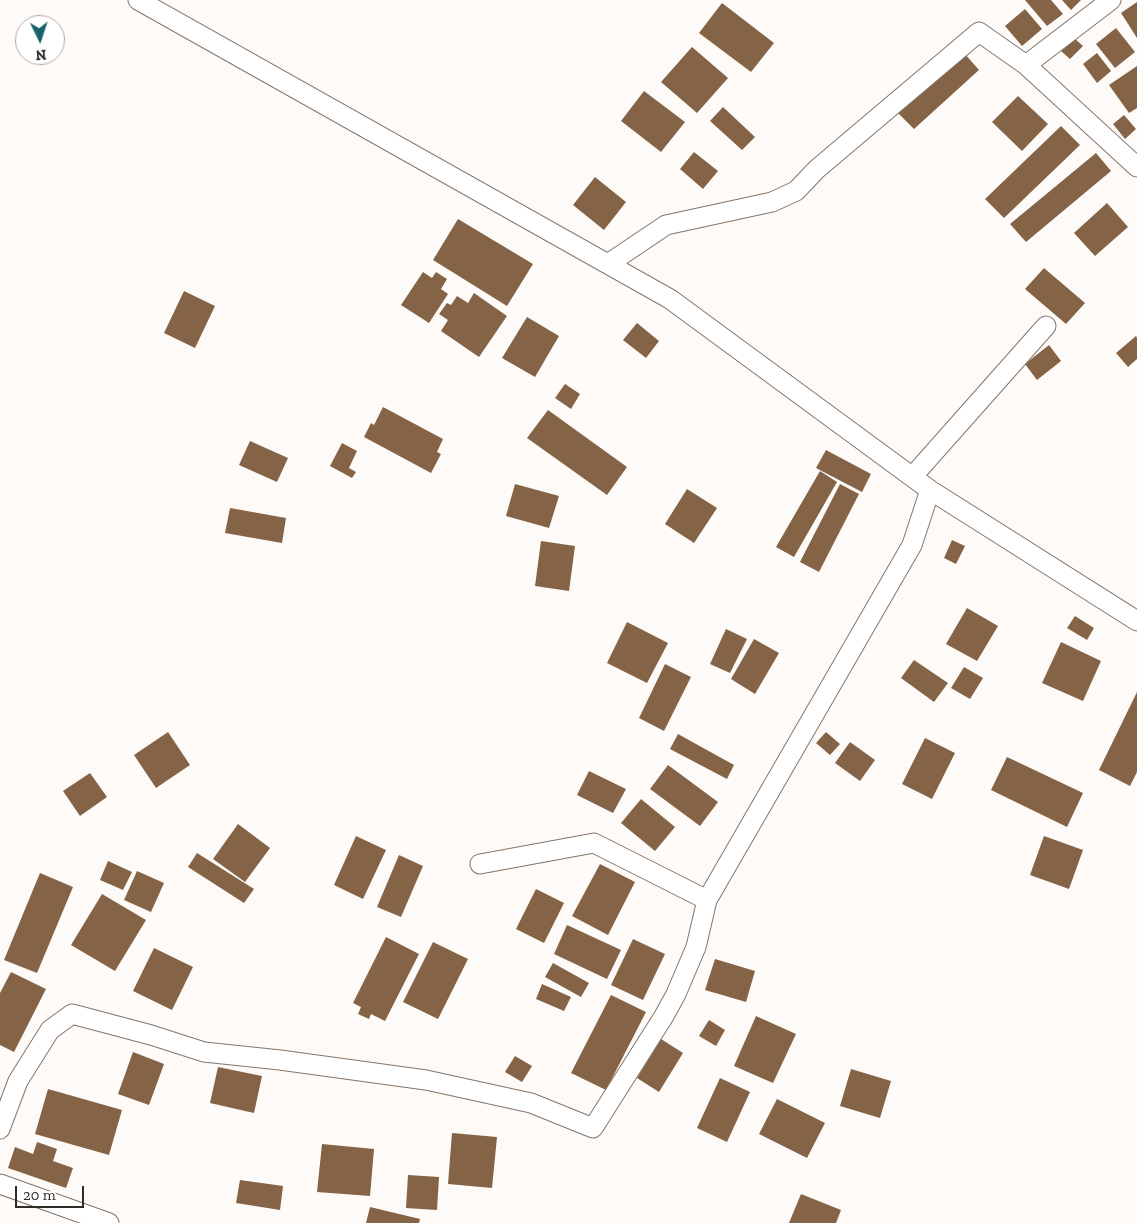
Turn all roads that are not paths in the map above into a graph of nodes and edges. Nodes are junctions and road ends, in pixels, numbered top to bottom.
1 (138, 0) edge
2 (1111, 0) edge
3 (1026, 65) junction
4 (1137, 167) edge
5 (608, 264) junction
6 (1046, 326) dead end
7 (912, 477) junction
8 (930, 490) junction
9 (1137, 621) edge
10 (480, 864) dead end
11 (707, 900) junction
12 (0, 1129) edge
13 (0, 1184) edge
14 (109, 1223) edge

1 - 5 street
2 - 3 street
3 - 4 street
3 - 5 street
5 - 7 street
6 - 7 street
7 - 8 street
8 - 9 street
8 - 11 street
10 - 11 street
11 - 12 street
13 - 14 street

